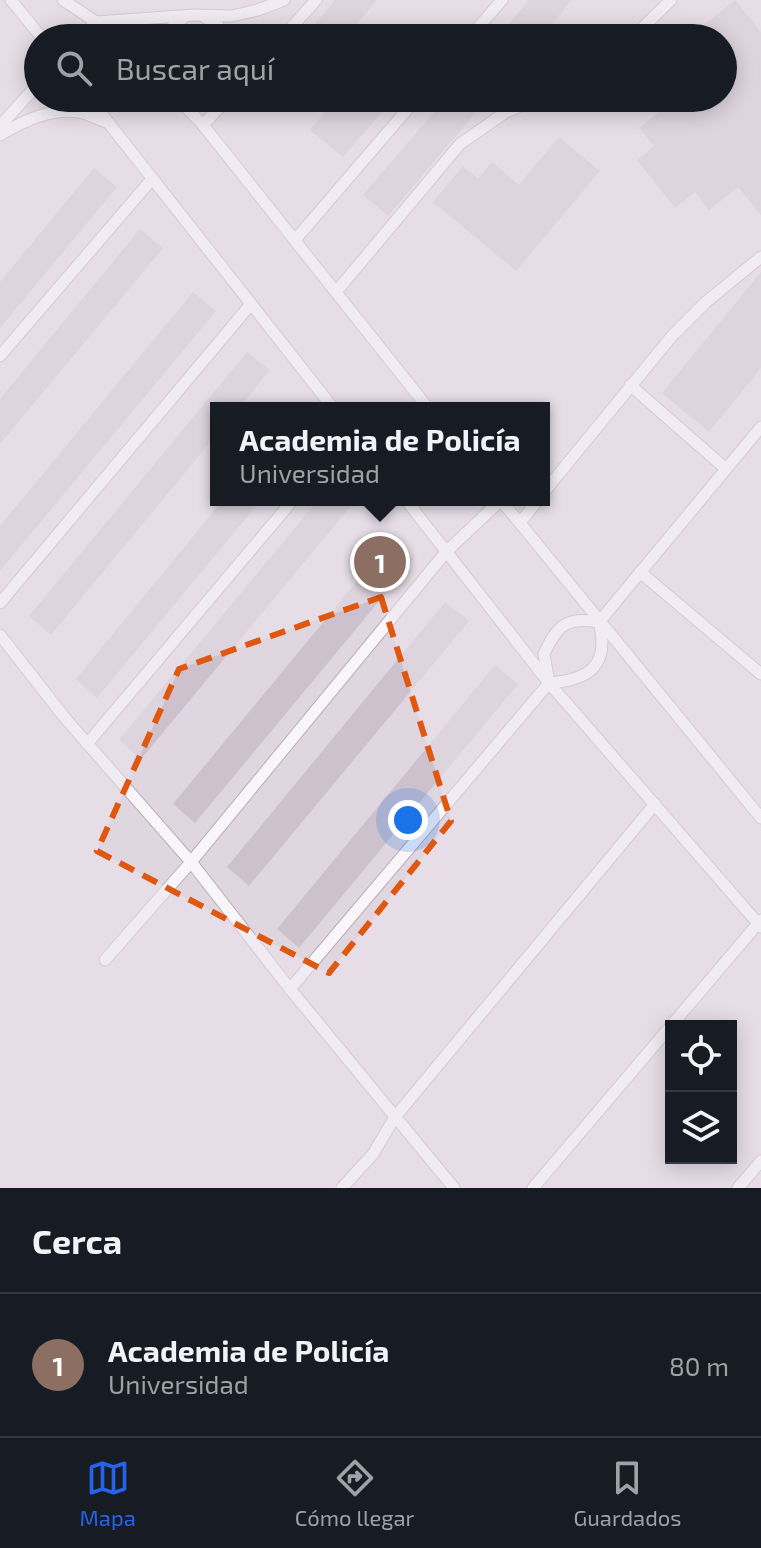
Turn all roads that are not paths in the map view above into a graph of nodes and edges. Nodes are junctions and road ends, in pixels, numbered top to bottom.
1 (11, 0) edge
2 (63, 0) edge
3 (284, 0) edge
4 (316, 0) edge
5 (502, 0) edge
6 (671, 0) edge
7 (195, 15) junction
8 (96, 22) junction
9 (31, 24) edge
10 (98, 24) edge
11 (175, 24) edge
12 (217, 24) edge
13 (295, 24) edge
14 (481, 24) edge
15 (646, 24) edge
16 (24, 99) edge
17 (100, 112) edge
18 (190, 112) edge
19 (215, 112) edge
20 (405, 112) edge
21 (506, 112) edge
22 (109, 123) junction
23 (203, 125) junction
24 (0, 126) edge
25 (0, 135) edge
26 (152, 179) junction
27 (295, 240) junction
28 (761, 257) edge
29 (336, 292) junction
30 (251, 304) junction
31 (0, 356) edge
32 (630, 385) junction
33 (328, 402) edge
34 (423, 402) edge
35 (761, 427) edge
36 (726, 469) junction
37 (550, 485) edge
38 (288, 506) edge
39 (411, 506) edge
40 (495, 506) edge
41 (506, 506) edge
42 (533, 506) edge
43 (520, 523) junction
44 (446, 552) junction
45 (640, 572) junction
46 (0, 603) edge
47 (599, 622) junction
48 (0, 635) edge
49 (761, 674) edge
50 (549, 683) junction
51 (87, 744) junction
52 (655, 804) junction
53 (761, 818) edge
54 (191, 862) junction
55 (760, 923) edge
56 (105, 960) dead end
57 (290, 989) junction
58 (395, 1117) junction
59 (761, 1161) edge
60 (342, 1188) edge
61 (454, 1188) edge
62 (533, 1188) edge
63 (738, 1188) edge

1 - 9 lane
2 - 8 lane
3 - 7 lane
4 - 13 lane
5 - 14 lane
6 - 15 lane
7 - 8 lane
7 - 11 lane
7 - 12 lane
8 - 10 lane
16 - 24 lane
17 - 22 lane
18 - 23 lane
19 - 23 lane
20 - 27 lane
21 - 29 lane
22 - 25 lane
22 - 26 lane
23 - 27 lane
26 - 30 lane
26 - 31 lane
27 - 29 lane
28 - 32 lane
29 - 34 lane
30 - 33 lane
30 - 46 lane
32 - 36 lane
32 - 37 lane
35 - 36 lane
36 - 45 lane
38 - 51 lane
39 - 44 lane
40 - 44 lane
41 - 43 lane
42 - 43 lane
43 - 47 lane
44 - 50 lane
44 - 54 lane
45 - 47 lane
45 - 49 lane
47 - 50 lane
47 - 50 lane
47 - 53 lane
48 - 51 lane
50 - 52 lane
50 - 57 lane
51 - 54 lane
52 - 55 lane
52 - 58 lane
54 - 56 lane
54 - 57 lane
55 - 62 lane
57 - 58 lane
58 - 60 lane
58 - 61 lane
59 - 63 lane

